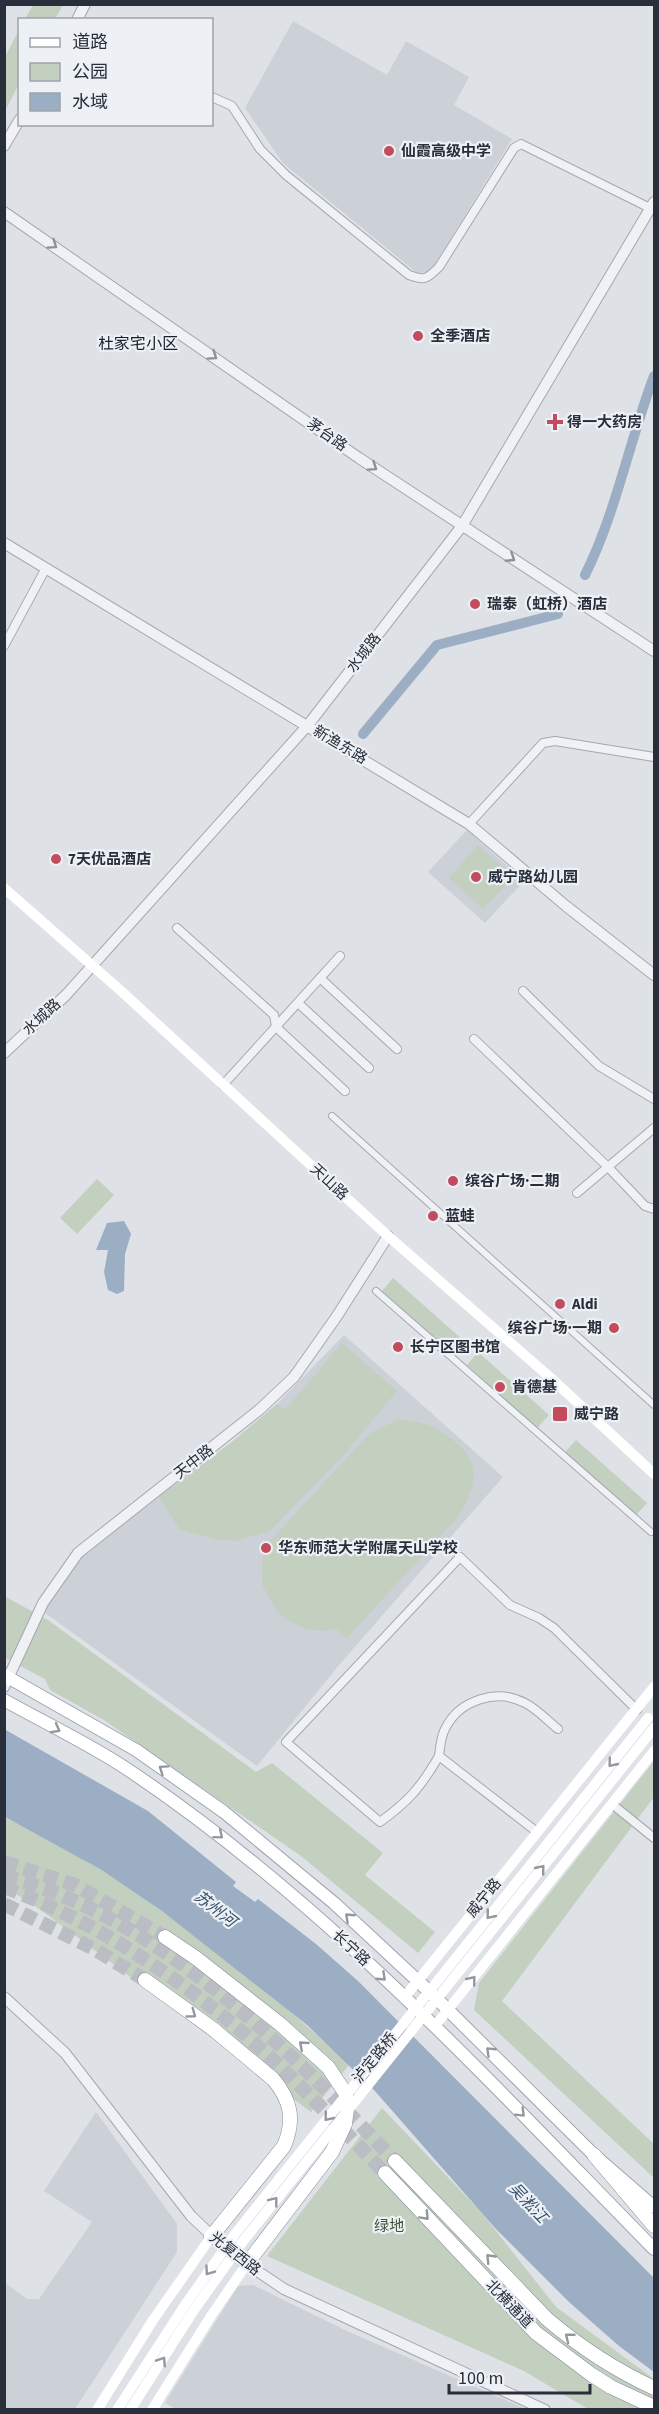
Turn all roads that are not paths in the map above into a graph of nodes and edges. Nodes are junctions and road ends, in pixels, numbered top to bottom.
1 (86, 4) edge
2 (78, 18) edge
3 (213, 97) edge
4 (18, 122) edge
5 (4, 146) edge
6 (653, 207) edge
7 (4, 212) edge
8 (462, 526) junction
9 (4, 543) edge
10 (46, 568) junction
11 (4, 646) edge
12 (654, 651) edge
13 (308, 725) junction
14 (654, 757) edge
15 (469, 824) junction
16 (4, 888) edge
17 (177, 928) dead end
18 (340, 956) dead end
19 (91, 966) junction
20 (654, 975) edge
21 (320, 978) junction
22 (523, 991) dead end
23 (298, 1003) junction
24 (276, 1027) junction
25 (474, 1039) dead end
26 (397, 1049) dead end
27 (4, 1053) edge
28 (369, 1068) dead end
29 (223, 1085) junction
30 (345, 1091) dead end
31 (654, 1099) edge
32 (332, 1116) dead end
33 (654, 1128) edge
34 (608, 1167) junction
35 (577, 1192) dead end
36 (654, 1209) edge
37 (388, 1236) junction
38 (376, 1291) dead end
39 (654, 1405) edge
40 (654, 1474) edge
41 (651, 1532) dead end
42 (6, 1680) edge
43 (654, 1687) edge
44 (4, 1700) edge
45 (637, 1710) junction
46 (651, 1714) edge
47 (654, 1728) edge
48 (558, 1729) dead end
49 (654, 1751) edge
50 (439, 1756) junction
51 (612, 1804) junction
52 (537, 1832) junction
53 (654, 1838) edge
54 (165, 1937) tunnel mouth
55 (145, 1980) tunnel mouth
56 (417, 1981) junction
57 (4, 1997) edge
58 (404, 1998) junction
59 (448, 2010) junction
60 (435, 2026) junction
61 (594, 2155) junction
62 (395, 2160) tunnel mouth
63 (385, 2173) tunnel mouth
64 (654, 2206) edge
65 (654, 2226) edge
66 (211, 2237) junction
67 (654, 2249) edge
68 (246, 2265) junction
69 (654, 2388) edge
70 (654, 2408) edge
71 (97, 2409) edge
72 (117, 2409) edge
73 (130, 2409) edge
74 (152, 2409) edge
75 (545, 2409) edge

1 - 2 street
3 - 6 street
4 - 5 street
6 - 8 street, 水城路
7 -> 8 street, 茅台路
8 -> 12 street, 茅台路
8 - 13 street, 水城路
9 - 10 street, 新渔东路
10 - 11 street
10 - 13 street, 新渔东路
13 - 15 street, 新渔东路
13 - 19 street, 水城路
14 - 15 street
15 - 20 street, 新渔东路
16 - 19 main road, 天山路
17 - 24 street
18 - 21 street
19 - 27 street, 水城路
19 - 29 main road, 天山路
21 - 23 street
21 - 26 street
22 - 31 street
23 - 24 street
23 - 28 street
24 - 29 street
24 - 30 street
25 - 34 street
29 - 37 main road, 天山路
32 - 39 street
33 - 34 street
34 - 35 street
34 - 36 street
37 - 40 main road, 天山路
37 - 42 street, 天中路
38 - 41 street
56 -> 42 main road, 长宁路
43 - 45 main road, 威宁路
44 -> 58 main road, 长宁路
45 - 50 street
45 - 52 main road, 威宁路
46 -> 72 main road, 泸定路桥, bridge
73 -> 47 main road, 泸定路桥, bridge
48 - 50 street
49 - 51 main road
50 - 52 street
51 - 53 street
59 -> 51 main road
52 - 56 main road, 威宁路
68 -> 54 highway
55 -> 66 highway
56 - 58 main road, 威宁路
56 - 59 main road, 长宁路
57 - 66 street, 光复西路
58 - 60 main road, 长宁路
59 - 60 main road
61 -> 59 main road, 长宁路
60 -> 67 main road, 长宁路
61 - 64 main road, 长宁路
61 - 65 highway
69 -> 62 highway, 北横通道
63 -> 70 highway, 北横通道
66 - 68 street, 光复西路
66 - 71 main road
68 - 74 main road
68 - 75 street, 光复西路

